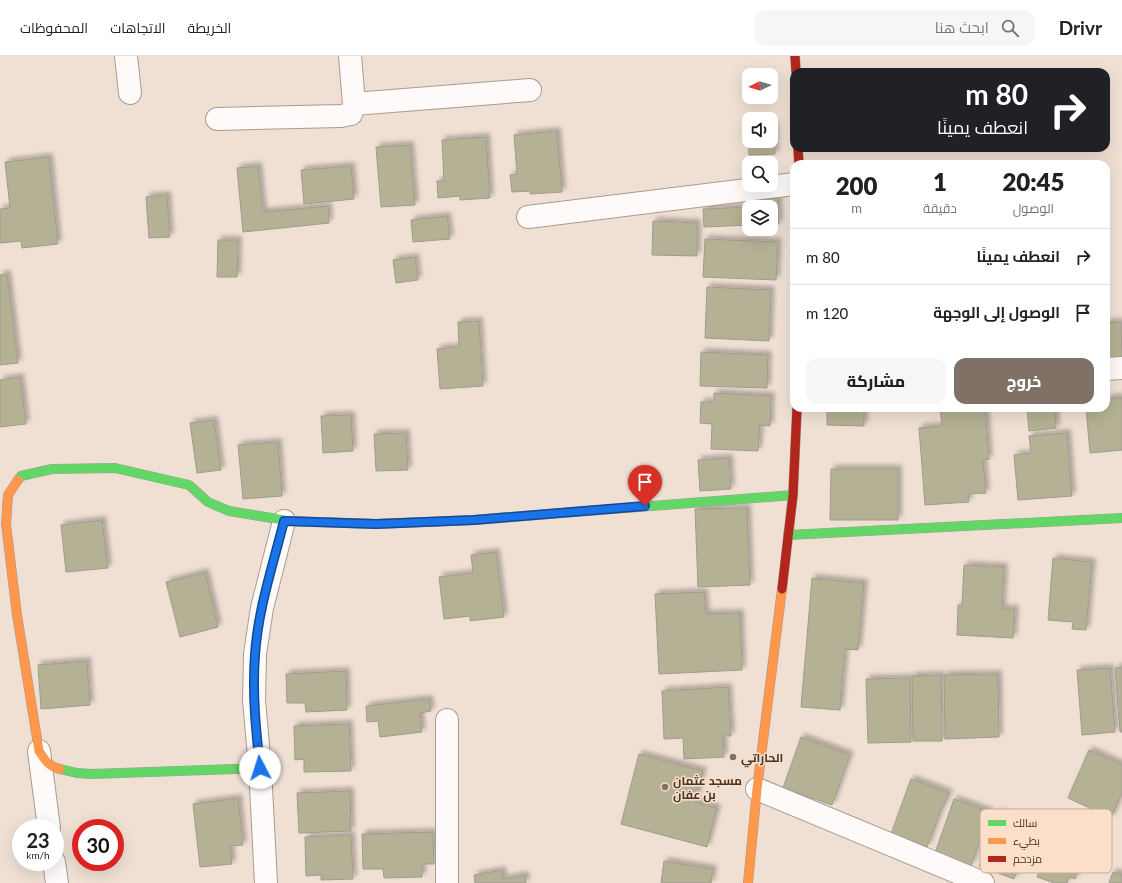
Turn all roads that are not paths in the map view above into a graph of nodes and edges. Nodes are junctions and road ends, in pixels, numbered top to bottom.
1 (126, 56) edge
2 (350, 56) edge
3 (795, 56) edge
4 (796, 68) edge
5 (530, 90) dead end
6 (130, 93) dead end
7 (354, 104) junction
8 (217, 119) dead end
9 (790, 184) edge
10 (528, 216) dead end
11 (1122, 368) edge
12 (1110, 369) edge
13 (797, 412) edge
14 (793, 495) junction
15 (1122, 518) edge
16 (284, 521) junction
17 (788, 535) junction
18 (447, 720) dead end
19 (39, 751) junction
20 (260, 768) junction
21 (757, 789) junction
22 (48, 819) edge
23 (55, 871) edge
24 (57, 883) edge
25 (266, 883) edge
26 (447, 883) edge
27 (748, 883) edge
28 (983, 883) edge

1 - 6 street
2 - 7 street
3 - 4 street
5 - 7 street
7 - 8 street
9 - 10 street
11 - 12 street
13 - 14 street
14 - 16 street
14 - 17 street
15 - 17 street
16 - 19 street
16 - 20 street
17 - 21 street
18 - 26 street
19 - 20 street
19 - 22 street
20 - 25 street
21 - 27 street
21 - 28 street
23 - 24 street

